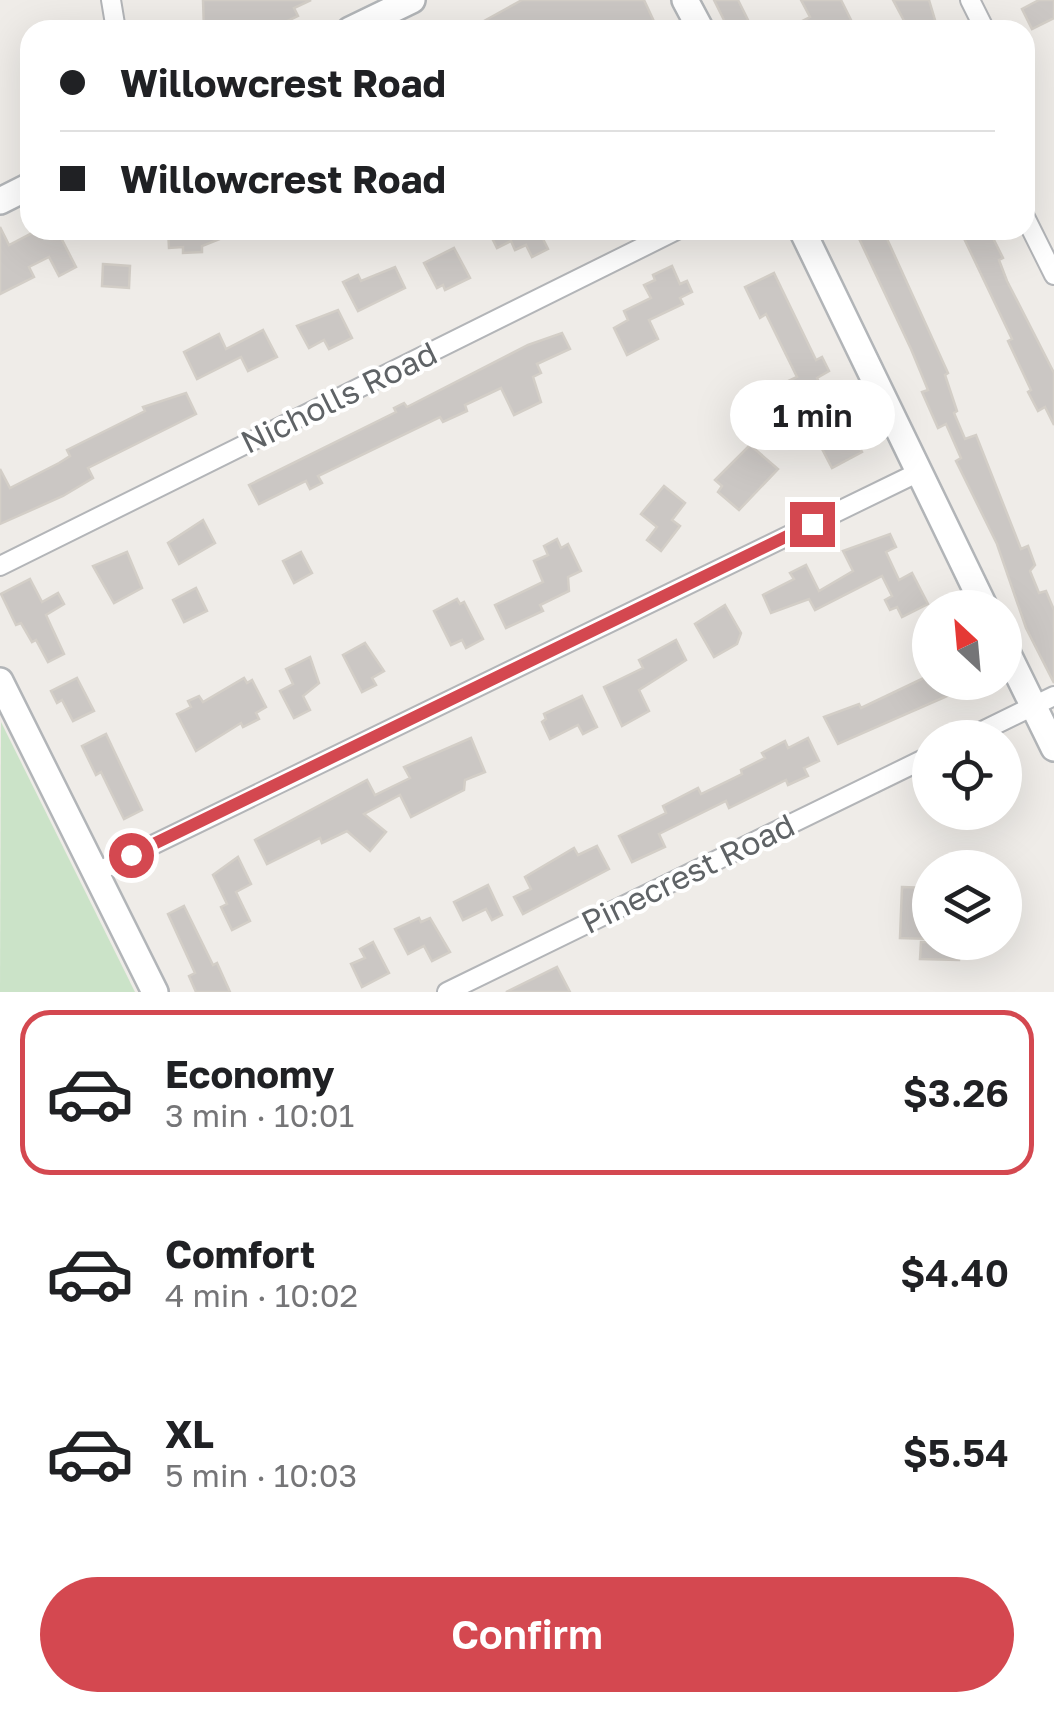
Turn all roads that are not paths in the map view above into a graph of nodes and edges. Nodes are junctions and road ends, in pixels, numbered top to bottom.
1 (412, 0) edge
2 (371, 20) edge
3 (1035, 237) edge
4 (657, 240) edge
5 (807, 240) edge
6 (1054, 275) edge
7 (919, 472) junction
8 (0, 566) edge
9 (977, 590) edge
10 (1022, 671) edge
11 (0, 681) edge
12 (1044, 701) edge
13 (1005, 720) edge
14 (1054, 748) edge
15 (912, 765) edge
16 (95, 872) junction
17 (473, 986) edge
18 (155, 992) edge
19 (447, 992) edge

1 - 2 main road
3 - 6 street
4 - 8 street, Nicholls Road
5 - 7 main road
7 - 9 main road
7 - 16 street
10 - 12 main road
11 - 16 main road
12 - 13 street
12 - 14 main road
15 - 17 street, Pinecrest Road
16 - 18 main road
17 - 19 street, Pinecrest Road

